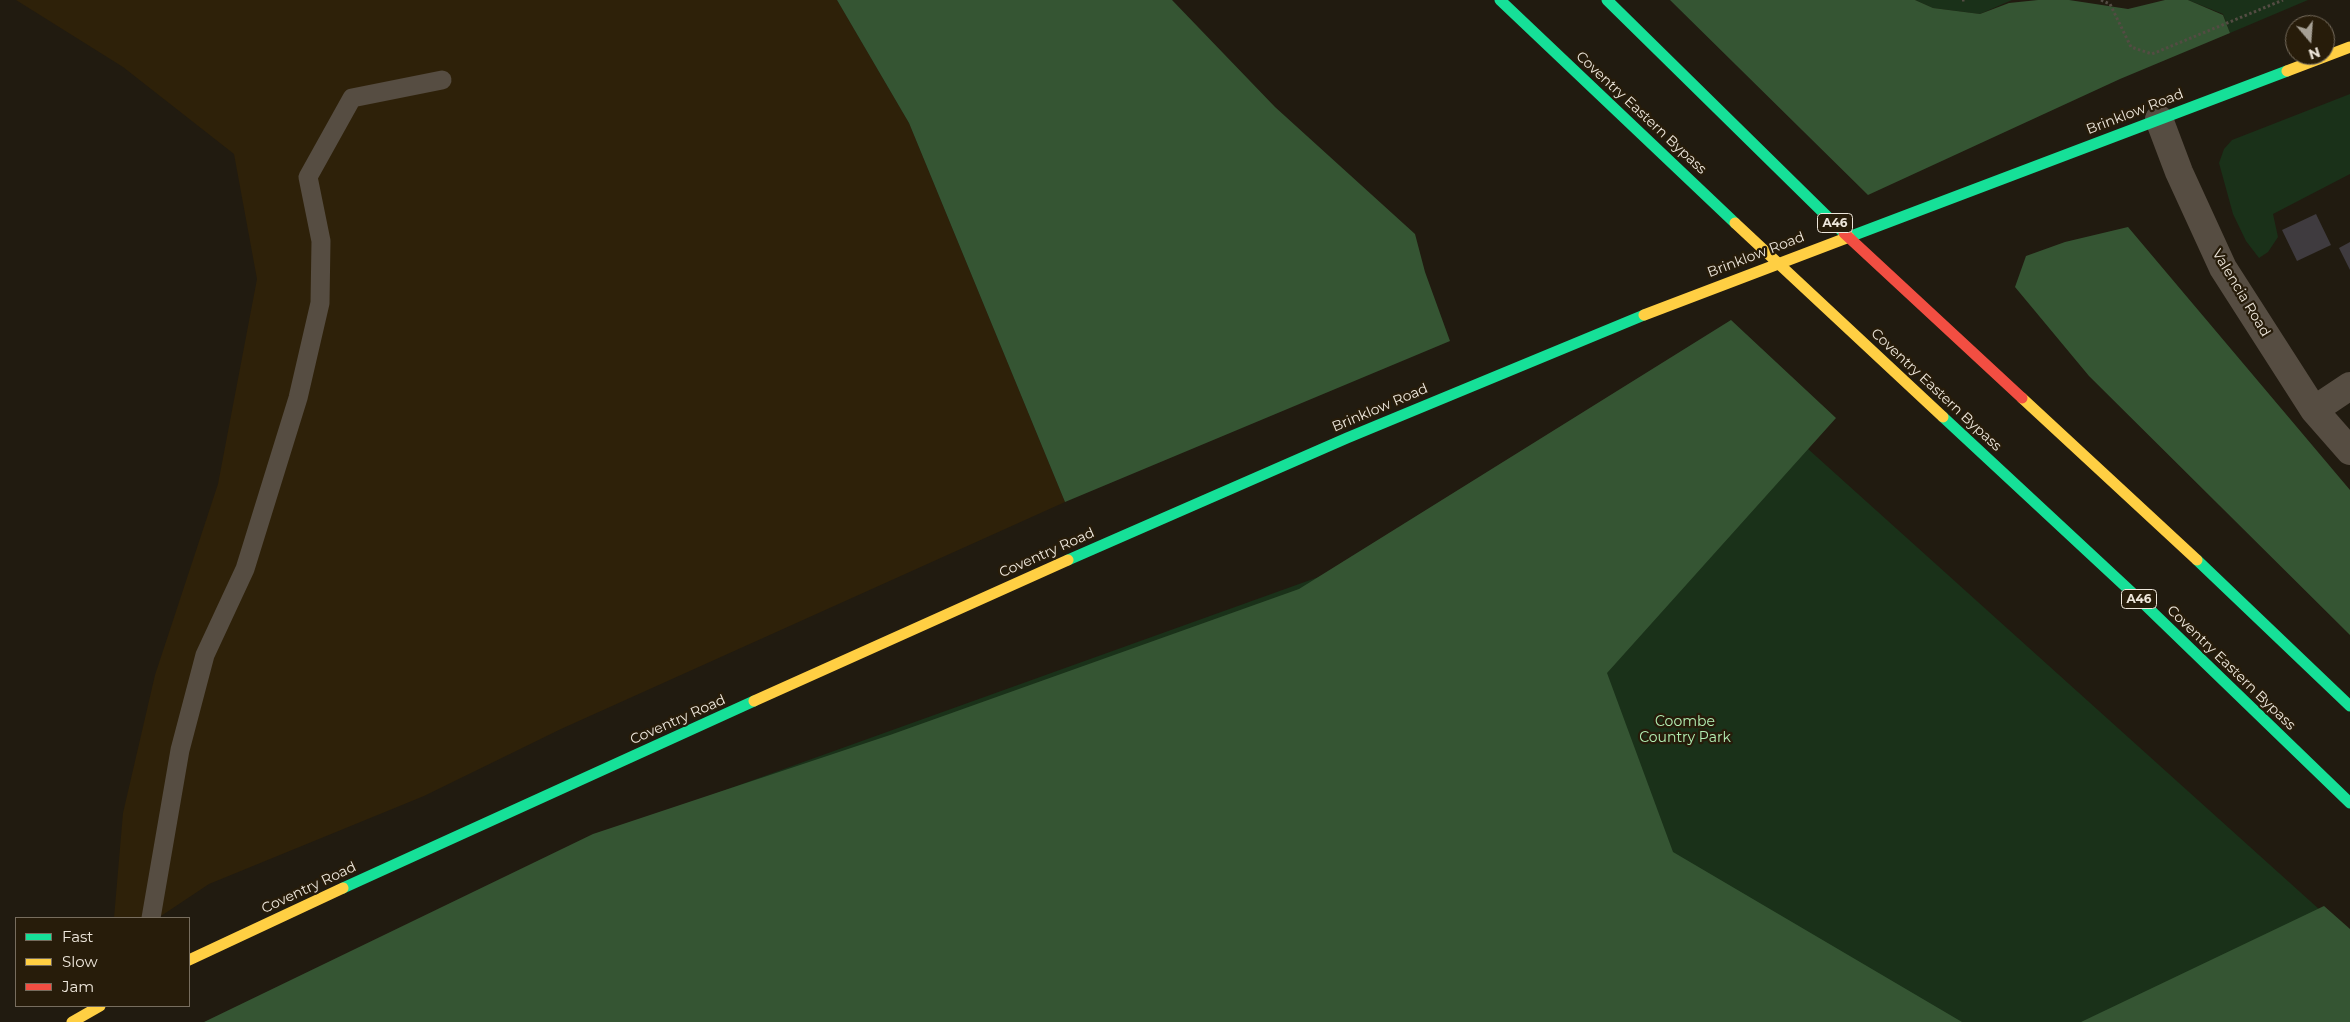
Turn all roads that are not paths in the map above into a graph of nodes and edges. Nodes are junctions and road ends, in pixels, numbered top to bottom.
1 (1500, 0) edge
2 (1607, 0) edge
3 (2350, 46) edge
4 (442, 80) dead end
5 (2159, 119) junction
6 (2350, 386) edge
7 (2314, 410) junction
8 (2350, 451) edge
9 (1180, 509) joint
10 (2350, 706) edge
11 (2350, 803) edge
12 (151, 917) edge
13 (190, 960) edge
14 (98, 1007) edge
15 (72, 1022) edge

1 - 11 main road, Coventry Eastern Bypass / A46
2 - 10 main road, A46
3 - 5 main road, Brinklow Road
4 - 12 lane
5 - 7 street, Valencia Road
5 - 9 main road, Brinklow Road
6 - 7 street
7 - 8 street, Valencia Road
9 - 13 main road, Coventry Road
14 - 15 main road

